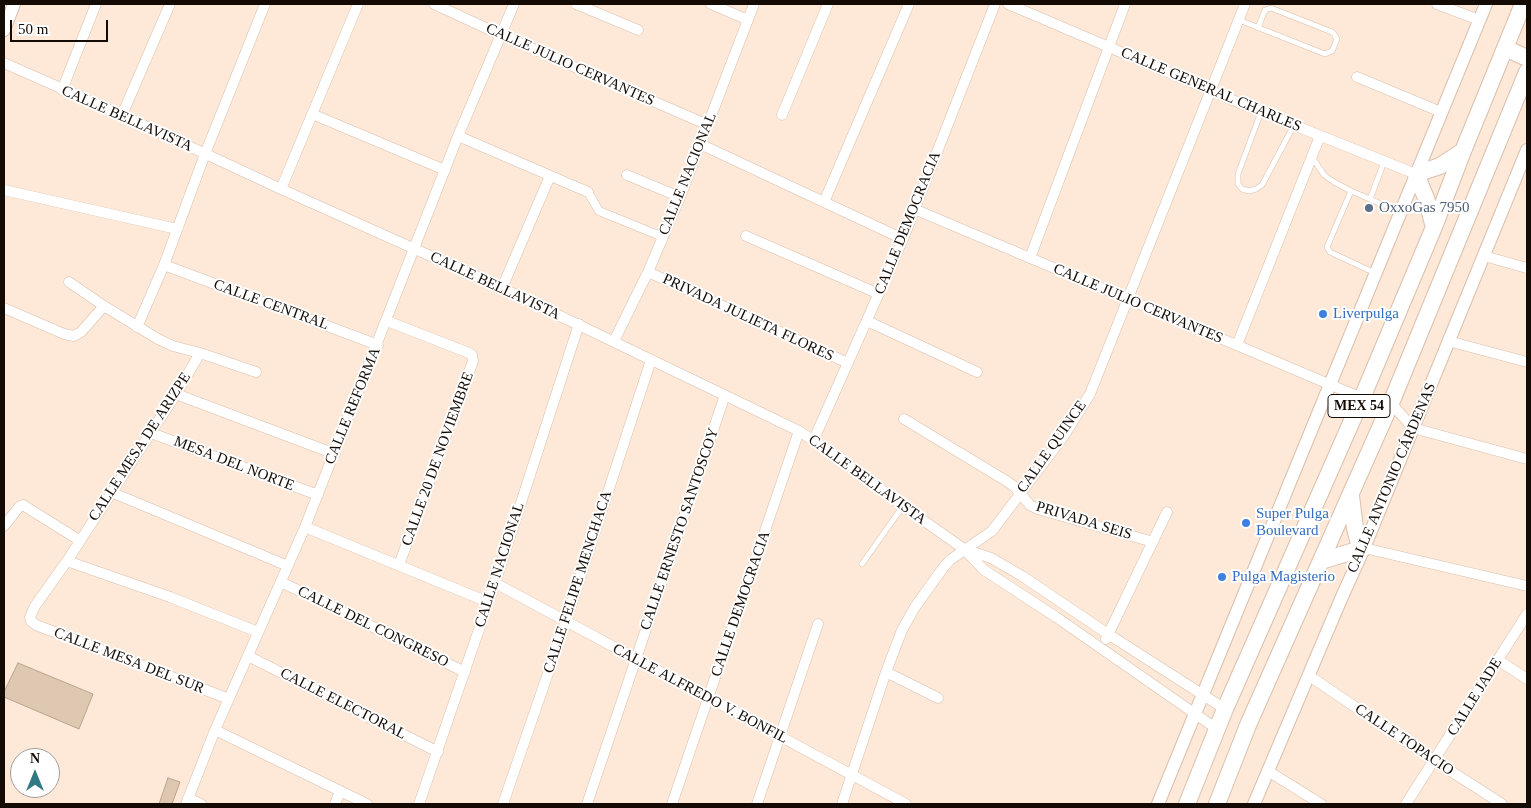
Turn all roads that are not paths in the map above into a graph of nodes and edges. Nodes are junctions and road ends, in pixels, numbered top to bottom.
1 (14, 4) edge
2 (96, 4) edge
3 (170, 4) edge
4 (265, 4) edge
5 (358, 4) edge
6 (434, 4) edge
7 (514, 4) edge
8 (576, 4) edge
9 (711, 4) edge
10 (754, 4) edge
11 (828, 4) edge
12 (909, 4) edge
13 (995, 4) edge
14 (1008, 4) edge
15 (1125, 4) edge
16 (1245, 4) edge
17 (1437, 4) edge
18 (1486, 4) edge
19 (1523, 4) edge
20 (748, 20) junction
21 (1239, 20) junction
22 (1479, 20) junction
23 (1258, 28) junction
24 (4, 30) edge
25 (638, 30) dead end
26 (501, 35) junction
27 (1109, 47) junction
28 (1505, 48) junction
29 (1527, 58) edge
30 (4, 63) edge
31 (1357, 77) dead end
32 (1526, 77) edge
33 (62, 90) junction
34 (1210, 91) junction
35 (1488, 91) junction
36 (1515, 102) junction
37 (1261, 112) junction
38 (1441, 112) junction
39 (312, 114) junction
40 (122, 115) junction
41 (782, 115) dead end
42 (708, 125) junction
43 (1294, 125) junction
44 (458, 136) junction
45 (1320, 136) junction
46 (700, 144) junction
47 (1527, 150) edge
48 (1463, 151) junction
49 (205, 154) junction
50 (1312, 156) junction
51 (1384, 162) junction
52 (445, 170) junction
53 (1523, 173) edge
54 (1416, 174) junction
55 (627, 175) dead end
56 (550, 176) junction
57 (281, 189) junction
58 (4, 190) edge
59 (1351, 191) junction
60 (588, 192) joint
61 (680, 197) junction
62 (1370, 199) junction
63 (824, 202) junction
64 (914, 210) junction
65 (1400, 212) junction
66 (1434, 227) junction
67 (177, 229) junction
68 (746, 236) dead end
69 (663, 237) junction
70 (903, 239) junction
71 (415, 249) junction
72 (1484, 256) junction
73 (1030, 258) junction
74 (164, 265) junction
75 (1527, 268) edge
76 (648, 272) junction
77 (1375, 273) junction
78 (69, 282) dead end
79 (502, 288) junction
80 (879, 294) junction
81 (1127, 299) junction
82 (104, 306) junction
83 (4, 308) edge
84 (387, 321) junction
85 (868, 321) junction
86 (579, 324) junction
87 (137, 327) junction
88 (614, 341) junction
89 (1448, 341) junction
90 (378, 345) junction
91 (1237, 345) junction
92 (200, 353) junction
93 (651, 360) junction
94 (1527, 362) edge
95 (848, 364) junction
96 (256, 372) dead end
97 (977, 372) dead end
98 (1329, 384) junction
99 (176, 394) junction
100 (725, 396) junction
101 (1362, 398) junction
102 (1391, 403) junction
103 (904, 419) dead end
104 (1413, 428) junction
105 (799, 431) junction
106 (151, 432) junction
107 (814, 440) junction
108 (335, 454) junction
109 (1527, 459) edge
110 (111, 492) junction
111 (1351, 493) junction
112 (1020, 494) junction
113 (318, 495) junction
114 (903, 506) junction
115 (1167, 512) dead end
116 (4, 526) edge
117 (305, 526) junction
118 (80, 540) junction
119 (1153, 542) junction
120 (1364, 548) junction
121 (964, 550) junction
122 (68, 561) junction
123 (1321, 561) junction
124 (862, 564) dead end
125 (400, 565) junction
126 (288, 566) junction
127 (281, 582) junction
128 (495, 583) junction
129 (1527, 586) edge
130 (488, 602) junction
131 (1527, 614) edge
132 (31, 620) joint
133 (566, 621) junction
134 (818, 624) dead end
135 (258, 632) junction
136 (1108, 634) junction
137 (1101, 648) junction
138 (248, 656) junction
139 (636, 660) junction
140 (1498, 660) junction
141 (465, 672) junction
142 (886, 672) junction
143 (1308, 675) junction
144 (1527, 679) edge
145 (1202, 695) junction
146 (938, 698) dead end
147 (229, 699) junction
148 (709, 699) junction
149 (1225, 709) junction
150 (1195, 713) junction
151 (1217, 729) junction
152 (215, 730) junction
153 (779, 736) junction
154 (438, 752) junction
155 (1435, 762) junction
156 (1268, 771) junction
157 (851, 775) junction
158 (340, 791) junction
159 (187, 801) edge
160 (201, 804) edge
161 (334, 804) edge
162 (367, 804) edge
163 (419, 804) edge
164 (503, 804) edge
165 (586, 804) edge
166 (672, 804) edge
167 (757, 804) edge
168 (842, 804) edge
169 (906, 804) edge
170 (1158, 804) edge
171 (1187, 804) edge
172 (1217, 804) edge
173 (1254, 804) edge
174 (1321, 804) edge
175 (1406, 804) edge
176 (1502, 804) edge

1 - 24 street
2 - 33 street
3 - 40 street
4 - 49 street
5 - 39 street
6 - 26 street, CALLE JULIO CERVANTES
7 - 26 street, CALLE REFORMA
8 - 25 street
9 - 20 street
10 - 20 street, CALLE NACIONAL
11 - 41 street
12 - 63 street
13 - 64 street, CALLE DEMOCRACIA
14 - 27 street, CALLE GENERAL CHARLES
15 - 27 street
16 - 21 street, CALLE QUINCE
17 - 22 street
18 - 22 street
19 - 28 main road, MEX 54
20 - 42 street, CALLE NACIONAL
21 - 23 lane
21 - 34 street, CALLE QUINCE
22 - 38 street
23 - 23 lane
26 - 42 street, CALLE JULIO CERVANTES
26 - 44 street, CALLE REFORMA
27 - 34 street, CALLE GENERAL CHARLES
27 - 73 street
28 - 29 main road
28 - 35 main road, MEX 54
30 - 33 street, CALLE BELLAVISTA
31 - 38 street
32 - 36 main road, MEX 54
33 - 40 street, CALLE BELLAVISTA
34 - 37 street, CALLE GENERAL CHARLES
34 - 81 street, CALLE QUINCE
35 - 36 main road
35 - 48 main road, MEX 54
36 - 102 main road, MEX 54
37 - 43 street, CALLE GENERAL CHARLES
37 - 43 lane
38 - 54 street
39 - 52 street
39 - 57 street
40 - 49 street, CALLE BELLAVISTA
42 - 46 street, CALLE NACIONAL
43 - 45 street, CALLE GENERAL CHARLES
44 - 52 street, CALLE REFORMA
44 - 56 street
45 - 50 street
45 - 51 street, CALLE GENERAL CHARLES
46 - 61 street, CALLE NACIONAL
46 - 63 street
47 - 53 street, CALLE ANTONIO CÁRDENAS
48 - 54 main road
48 - 66 main road, MEX 54
49 - 57 street, CALLE BELLAVISTA
49 - 67 street
50 - 59 lane
50 - 91 street
51 - 54 street, CALLE GENERAL CHARLES
51 - 62 lane
52 - 71 street, CALLE REFORMA
53 - 72 street, CALLE ANTONIO CÁRDENAS
54 - 65 street
54 - 66 main road
55 - 61 street
56 - 60 street
56 - 79 street
57 - 71 street, CALLE BELLAVISTA
58 - 67 street
59 - 62 lane
59 - 77 lane
60 - 69 street
61 - 69 street, CALLE NACIONAL
62 - 65 lane
63 - 70 street
64 - 70 street, CALLE DEMOCRACIA
64 - 73 street, CALLE JULIO CERVANTES
65 - 77 street
66 - 101 main road, MEX 54
67 - 74 street
68 - 80 street
69 - 76 street, CALLE NACIONAL
70 - 80 street, CALLE DEMOCRACIA
71 - 79 street, CALLE BELLAVISTA
71 - 84 street, CALLE REFORMA
72 - 75 street
72 - 89 street, CALLE ANTONIO CÁRDENAS
73 - 81 street, CALLE JULIO CERVANTES
74 - 87 street
74 - 90 street, CALLE CENTRAL
76 - 88 street, CALLE NACIONAL
76 - 95 street, PRIVADA JULIETA FLORES
77 - 98 street
78 - 82 street
79 - 86 street, CALLE BELLAVISTA
80 - 85 street, CALLE DEMOCRACIA
81 - 91 street, CALLE JULIO CERVANTES
81 - 112 street, CALLE QUINCE
82 - 83 street
82 - 87 street
84 - 90 street, CALLE REFORMA
84 - 125 street, CALLE 20 DE NOVIEMBRE
85 - 95 street, CALLE DEMOCRACIA
85 - 97 street
86 - 88 street, CALLE BELLAVISTA
86 - 128 street, CALLE NACIONAL
87 - 92 street
88 - 93 street, CALLE BELLAVISTA
89 - 94 street
89 - 104 street, CALLE ANTONIO CÁRDENAS
90 - 108 street, CALLE REFORMA
91 - 98 street, CALLE JULIO CERVANTES
92 - 96 street
92 - 99 street, CALLE MESA DE ARIZPE
93 - 100 street, CALLE BELLAVISTA
93 - 133 street, CALLE FELIPE MENCHACA
95 - 107 street, CALLE DEMOCRACIA
98 - 101 street, CALLE JULIO CERVANTES
98 - 145 street
99 - 106 street, CALLE MESA DE ARIZPE
99 - 108 street
100 - 105 street, CALLE BELLAVISTA
100 - 139 street, CALLE ERNESTO SANTOSCOY
101 - 149 main road, MEX 54
102 - 104 street
102 - 111 main road, MEX 54
103 - 112 street, PRIVADA SEIS
104 - 109 street
104 - 120 street, CALLE ANTONIO CÁRDENAS
105 - 107 street, CALLE BELLAVISTA
105 - 148 street, CALLE DEMOCRACIA
106 - 110 street, CALLE MESA DE ARIZPE
106 - 113 street, MESA DEL NORTE
107 - 114 street, CALLE BELLAVISTA
108 - 113 street, CALLE REFORMA
110 - 118 street, CALLE MESA DE ARIZPE
110 - 126 street
111 - 120 main road
111 - 123 main road, MEX 54
112 - 119 street, PRIVADA SEIS
112 - 121 street, CALLE QUINCE
113 - 117 street, CALLE REFORMA
114 - 121 street, CALLE BELLAVISTA
114 - 124 lane
115 - 119 street, PRIVADA SEIS
116 - 118 street
117 - 125 street
117 - 126 street, CALLE REFORMA
118 - 122 street, CALLE MESA DE ARIZPE
119 - 136 street, PRIVADA SEIS
120 - 123 main road
120 - 129 street
120 - 143 street, CALLE ANTONIO CÁRDENAS
121 - 136 street, CALLE BELLAVISTA
121 - 137 street, CALLE BELLAVISTA
121 - 142 street, CALLE QUINCE
122 - 132 street, CALLE MESA DE ARIZPE
122 - 135 street
123 - 172 main road, MEX 54
125 - 130 street
126 - 127 street, CALLE REFORMA
127 - 135 street, CALLE REFORMA
127 - 141 street, CALLE DEL CONGRESO
128 - 130 street, CALLE NACIONAL
128 - 133 street, CALLE ALFREDO V. BONFIL
130 - 141 street, CALLE NACIONAL
131 - 140 street, CALLE JADE
132 - 147 street, CALLE MESA DEL SUR
133 - 139 street, CALLE ALFREDO V. BONFIL
133 - 164 street, CALLE FELIPE MENCHACA
134 - 153 street
135 - 138 street, CALLE REFORMA
136 - 137 street, PRIVADA SEIS
136 - 145 street, CALLE BELLAVISTA
137 - 150 street, CALLE BELLAVISTA
138 - 147 street, CALLE REFORMA
138 - 154 street, CALLE ELECTORAL
139 - 148 street, CALLE ALFREDO V. BONFIL
139 - 165 street, CALLE ERNESTO SANTOSCOY
140 - 144 street
140 - 155 street, CALLE JADE
141 - 154 street, CALLE NACIONAL
142 - 146 street
142 - 157 street, CALLE QUINCE
143 - 155 street, CALLE TOPACIO
143 - 156 street, CALLE ANTONIO CÁRDENAS
145 - 149 street, CALLE BELLAVISTA
145 - 150 street
147 - 152 street, CALLE REFORMA
148 - 153 street, CALLE ALFREDO V. BONFIL
148 - 166 street, CALLE DEMOCRACIA
149 - 151 main road, MEX 54
150 - 151 street, CALLE BELLAVISTA
150 - 170 street
151 - 171 main road, MEX 54
152 - 158 street
152 - 159 street, CALLE REFORMA
153 - 157 street, CALLE ALFREDO V. BONFIL
153 - 167 street
154 - 163 street, CALLE NACIONAL
155 - 175 street, CALLE JADE
155 - 176 street, CALLE TOPACIO
156 - 173 street, CALLE ANTONIO CÁRDENAS
156 - 174 street
157 - 168 street, CALLE QUINCE
157 - 169 street, CALLE ALFREDO V. BONFIL
158 - 161 street
158 - 162 street
159 - 160 street

